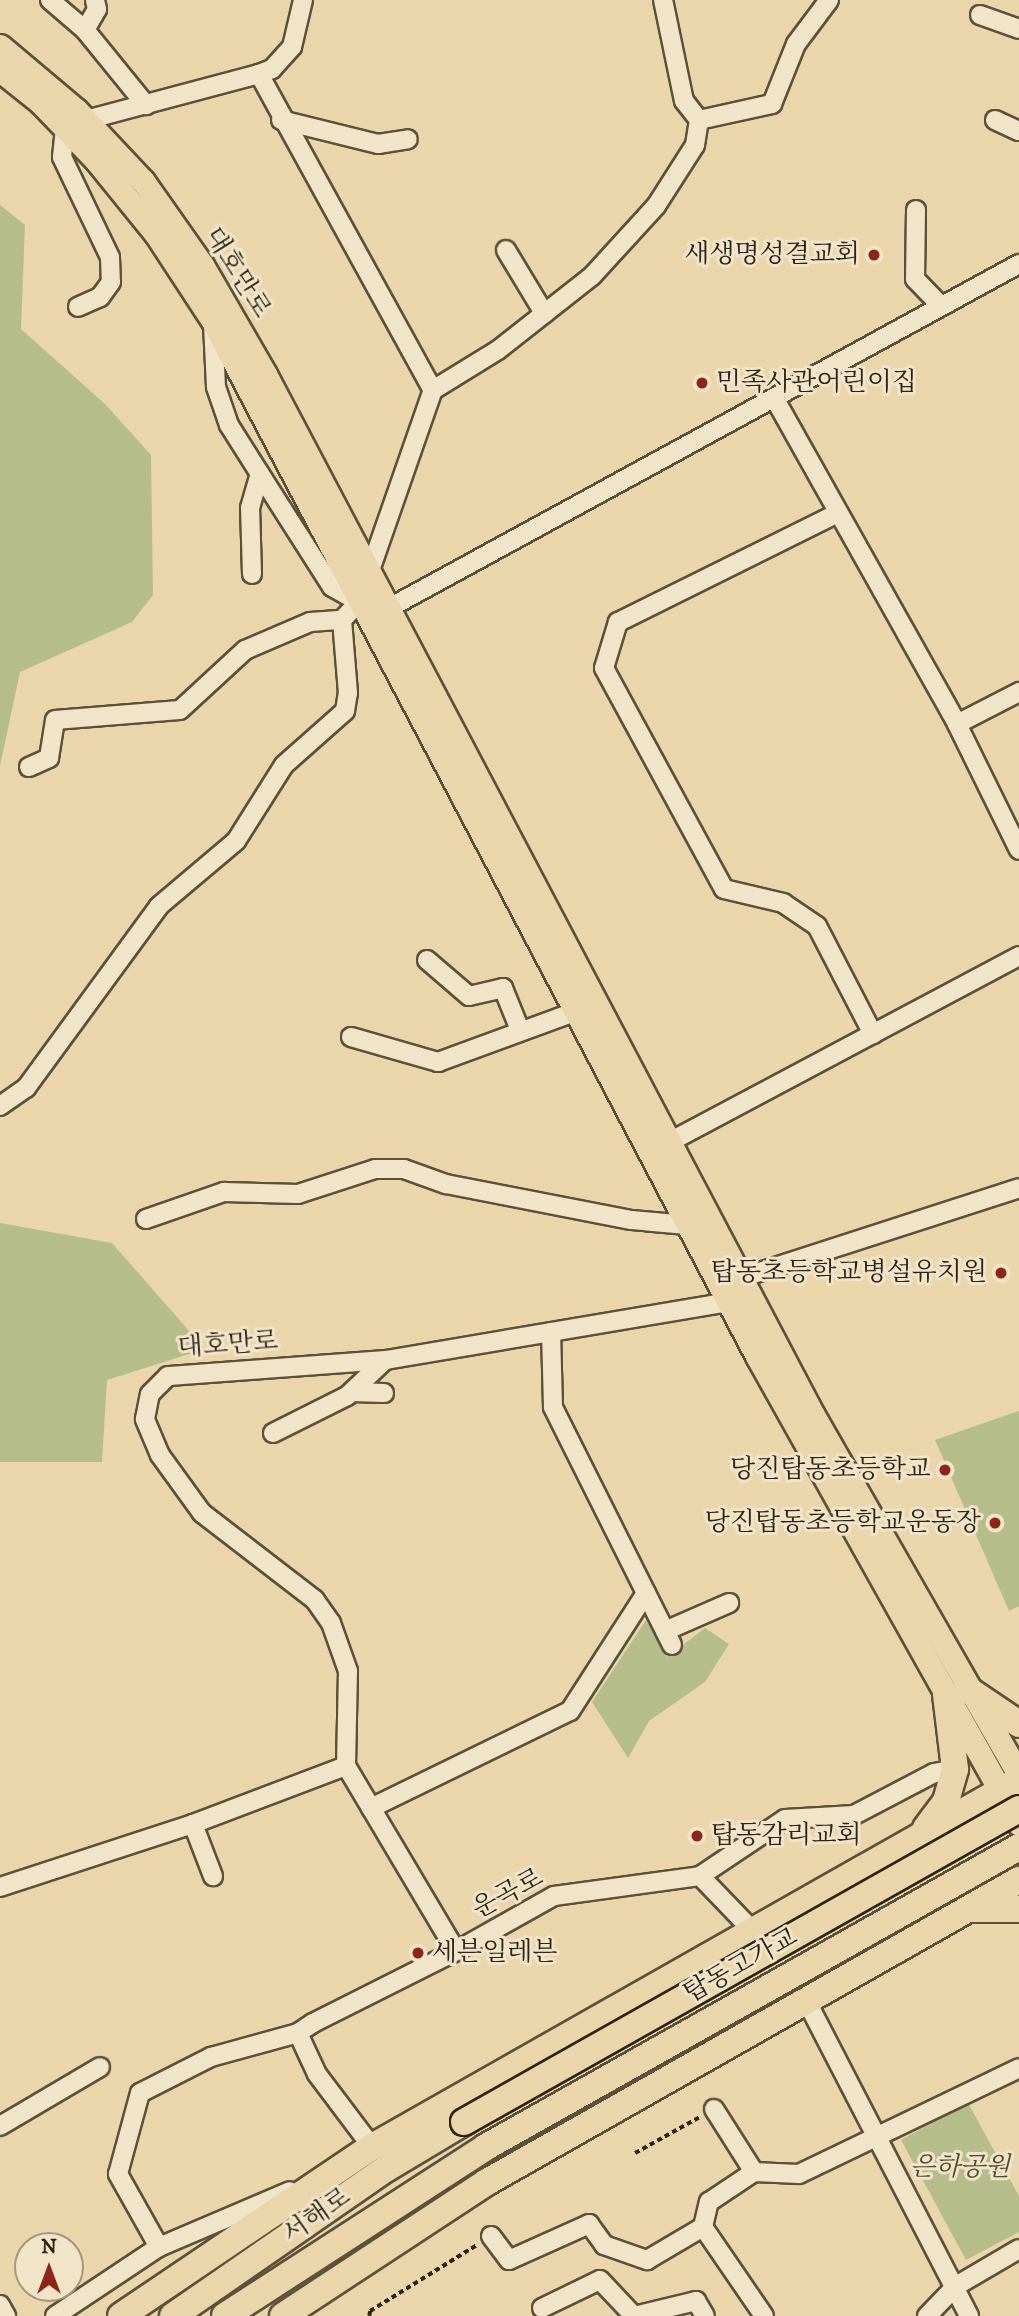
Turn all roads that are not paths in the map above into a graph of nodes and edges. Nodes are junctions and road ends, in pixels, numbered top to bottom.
1 (50, 0) edge
2 (95, 0) edge
3 (303, 0) edge
4 (663, 0) edge
5 (829, 0) edge
6 (980, 15) dead end
7 (1019, 29) edge
8 (85, 30) junction
9 (0, 46) edge
10 (0, 70) edge
11 (259, 74) junction
12 (146, 104) junction
13 (281, 120) junction
14 (699, 120) junction
15 (995, 120) dead end
16 (76, 124) junction
17 (1019, 131) edge
18 (408, 139) dead end
19 (915, 211) dead end
20 (506, 250) dead end
21 (1019, 264) edge
22 (942, 306) junction
23 (78, 307) dead end
24 (544, 313) junction
25 (213, 321) junction
26 (433, 390) junction
27 (776, 401) junction
28 (260, 474) junction
29 (838, 513) junction
30 (370, 572) junction
31 (252, 574) dead end
32 (389, 608) junction
33 (348, 612) junction
34 (1019, 692) edge
35 (957, 724) junction
36 (29, 767) dead end
37 (1019, 850) edge
38 (1019, 957) edge
39 (426, 960) dead end
40 (575, 1012) junction
41 (520, 1030) junction
42 (873, 1034) junction
43 (351, 1037) dead end
44 (0, 1106) edge
45 (660, 1147) junction
46 (1019, 1188) edge
47 (146, 1219) dead end
48 (687, 1225) junction
49 (741, 1278) junction
50 (729, 1303) junction
51 (551, 1332) junction
52 (384, 1360) junction
53 (352, 1392) junction
54 (384, 1393) dead end
55 (273, 1433) dead end
56 (646, 1593) junction
57 (729, 1603) dead end
58 (958, 1693) junction
59 (1019, 1724) edge
60 (346, 1766) junction
61 (955, 1769) junction
62 (1013, 1781) edge
63 (372, 1808) junction
64 (1019, 1809) edge
65 (193, 1824) junction
66 (1019, 1824) edge
67 (902, 1847) junction
68 (1019, 1847) edge
69 (213, 1876) dead end
70 (700, 1876) junction
71 (1019, 1880) edge
72 (0, 1887) edge
73 (1019, 1909) edge
74 (962, 1912) junction
75 (752, 1930) junction
76 (456, 1951) junction
77 (805, 1998) junction
78 (298, 2034) junction
79 (100, 2067) dead end
80 (1019, 2068) edge
81 (714, 2109) road end
82 (464, 2122) joint
83 (0, 2126) edge
84 (878, 2139) junction
85 (372, 2147) junction
86 (486, 2147) joint
87 (335, 2172) junction
88 (754, 2172) junction
89 (704, 2227) junction
90 (491, 2236) road end
91 (159, 2248) junction
92 (1019, 2249) edge
93 (956, 2286) junction
94 (0, 2305) edge
95 (542, 2308) dead end
96 (6, 2316) edge
97 (55, 2316) edge
98 (121, 2316) edge
99 (173, 2316) edge
100 (225, 2316) edge
101 (283, 2316) edge
102 (705, 2316) edge
103 (764, 2316) edge
104 (926, 2316) edge
105 (969, 2316) edge

1 - 8 street
2 - 8 street
3 - 11 street
4 - 14 street
5 - 14 street
6 - 7 street
8 - 12 street
9 - 16 main road, 대호만로
10 - 16 main road, 대호만로
11 - 12 street
11 - 13 street
12 - 16 street
13 - 18 street
13 - 26 street
14 - 24 street
15 - 17 street
16 - 23 street
16 - 25 main road, 대호만로
16 - 30 main road, 대호만로
19 - 22 street
20 - 24 street
21 - 22 street
22 - 27 street
24 - 26 street
25 - 28 street, 대호만로
25 - 33 main road, 대호만로
26 - 30 street, 대호만로
27 - 29 street
27 - 32 street
28 - 31 street
28 - 33 street, 대호만로
29 - 35 street
29 - 42 street
30 - 32 main road, 대호만로
30 - 33 street, 대호만로
32 - 45 main road, 대호만로
33 - 36 street
33 - 40 main road
33 - 44 street, 대호만로
34 - 35 street
35 - 37 street
38 - 42 street
39 - 41 street
40 - 41 street
40 - 45 main road
41 - 43 street
42 - 45 street
45 - 48 main road
45 - 49 main road
46 - 49 street
47 - 48 street
48 - 50 main road
49 - 58 main road
50 - 51 street, 대호만로
50 - 58 main road
51 - 52 street, 대호만로
51 - 56 street
52 - 53 street
52 - 60 street, 대호만로
53 - 54 street
53 - 55 street
56 - 57 street
56 - 63 street
58 - 59 highway
58 - 61 highway
58 - 62 main road
60 - 63 street
60 - 65 street
61 - 67 highway
61 - 70 street, 운곡로
62 - 66 main road
62 - 67 highway
63 - 76 street
64 - 82 highway, 탑동고가교, bridge
65 - 69 street
65 - 72 street
67 - 75 highway
68 - 86 highway, 탑동고가교
70 - 75 street
70 - 76 street, 운곡로
71 - 74 highway
73 - 74 highway
74 - 77 highway
75 - 85 highway
76 - 78 street, 운곡로
77 - 84 street
77 - 101 highway
78 - 85 street
78 - 91 street, 운곡로
79 - 83 street
80 - 84 street
81 - 88 street
82 - 99 highway, 서해로
84 - 88 street
84 - 93 street
85 - 87 highway
86 - 100 highway, 서해로
87 - 91 street
87 - 98 highway
88 - 89 street
89 - 90 street
89 - 103 street
91 - 97 street
92 - 93 street
93 - 104 street
93 - 105 street
94 - 96 street
95 - 102 street

